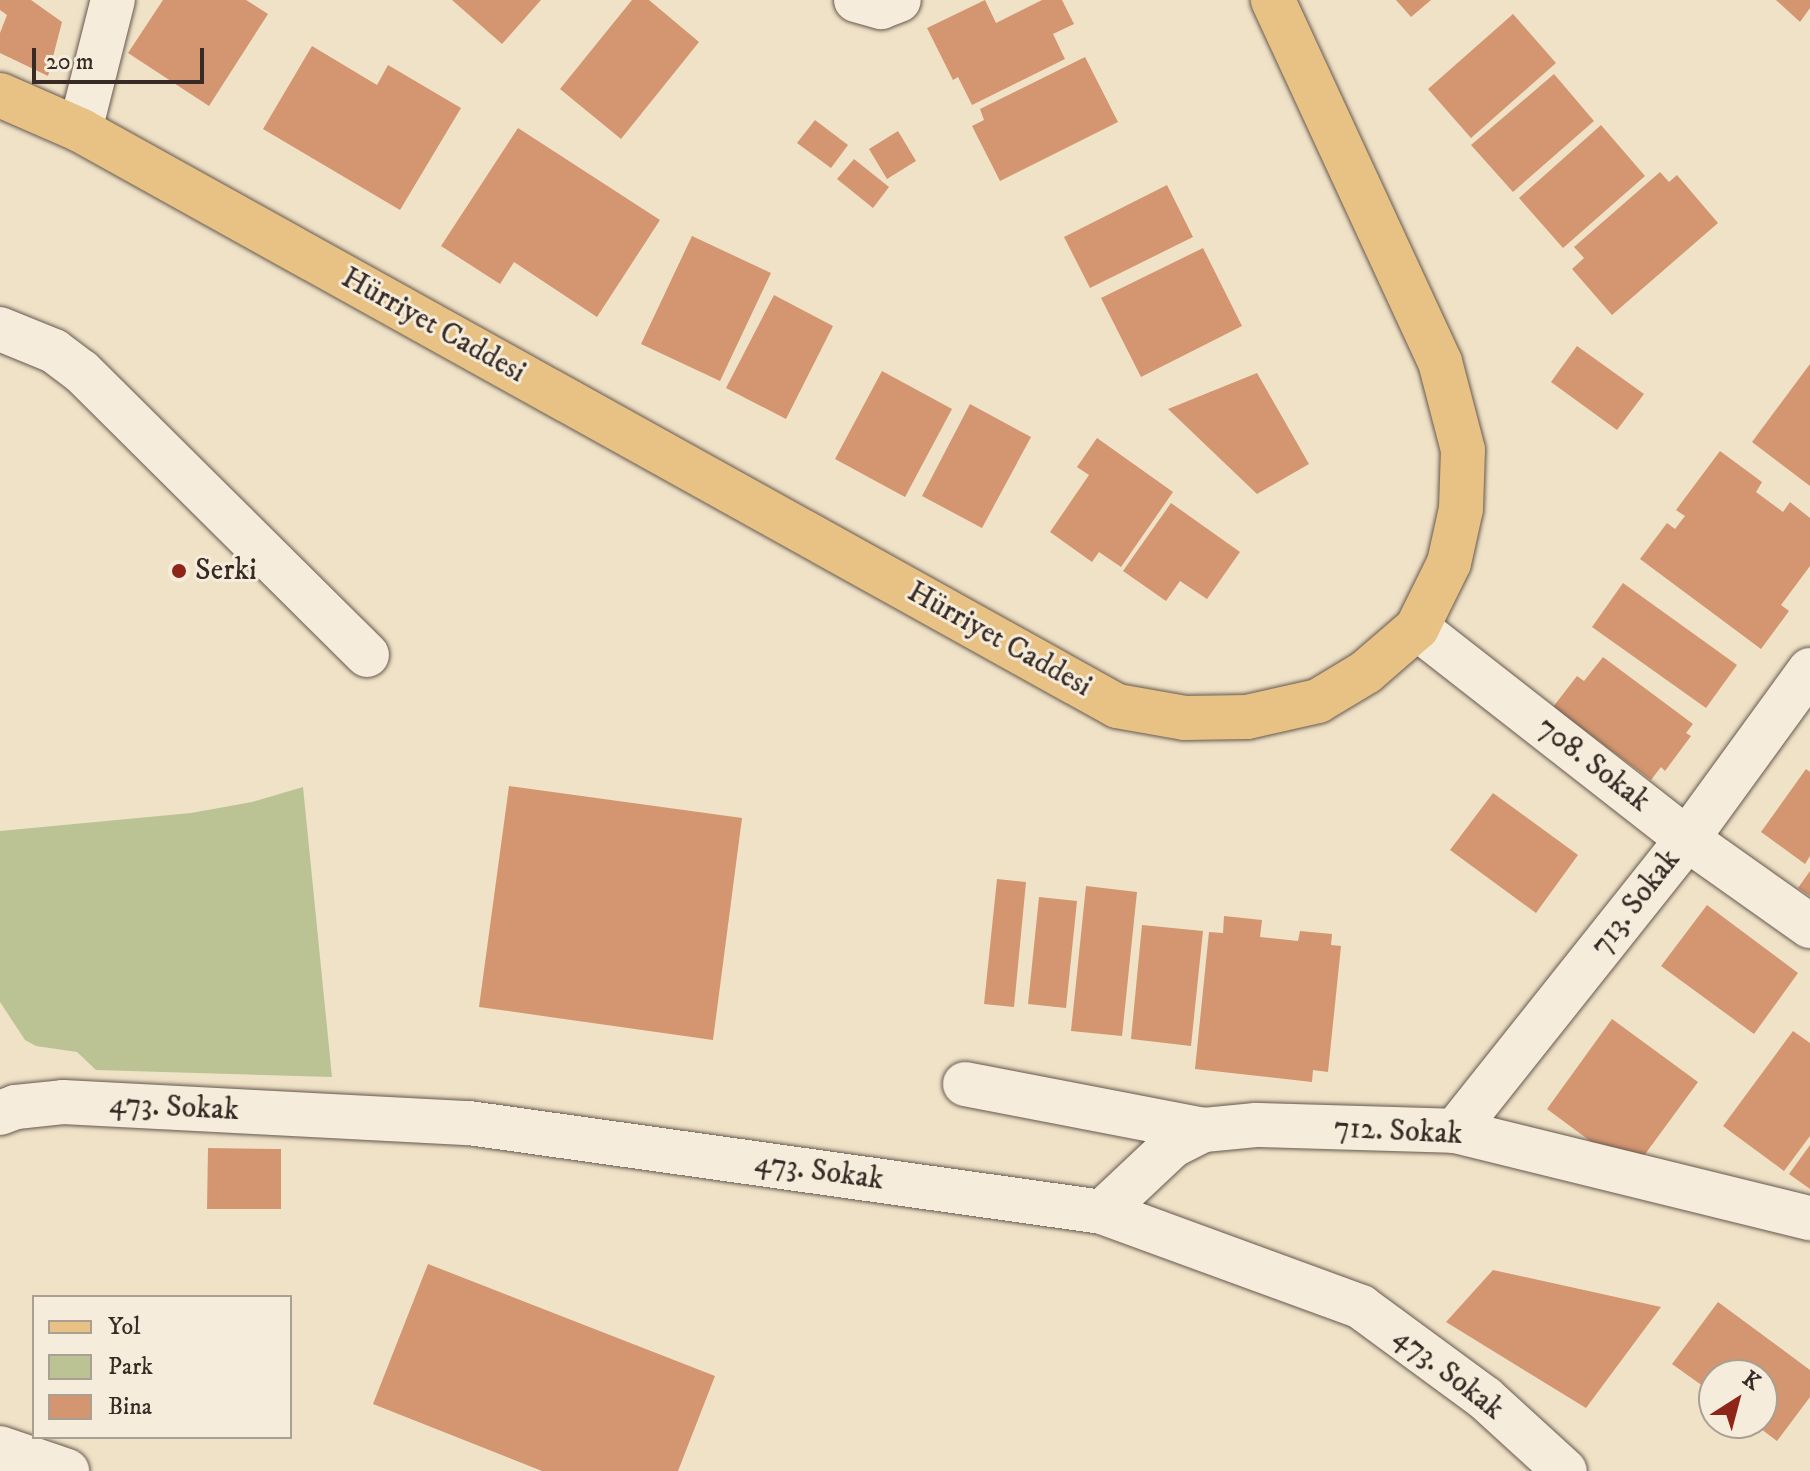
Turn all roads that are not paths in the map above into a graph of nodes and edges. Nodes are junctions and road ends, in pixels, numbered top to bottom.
1 (113, 0) edge
2 (856, 0) edge
3 (899, 0) edge
4 (1273, 0) edge
5 (0, 95) edge
6 (80, 130) junction
7 (0, 329) edge
8 (1417, 628) junction
9 (367, 655) dead end
10 (1810, 670) edge
11 (1687, 839) junction
12 (1810, 926) edge
13 (965, 1084) dead end
14 (5, 1102) edge
15 (1204, 1130) junction
16 (1455, 1131) junction
17 (1102, 1212) junction
18 (1810, 1218) edge
19 (0, 1448) edge
20 (67, 1471) edge
21 (1565, 1471) edge

1 - 6 street
2 - 3 street
4 - 8 main road, Hürriyet Caddesi
5 - 6 main road, Hürriyet Caddesi
6 - 8 main road, Hürriyet Caddesi
7 - 9 street
8 - 11 street, 708. Sokak
10 - 11 street, 713. Sokak
11 - 12 street, 708. Sokak
11 - 16 street, 713. Sokak
13 - 15 street
14 - 17 street, 473. Sokak
15 - 16 street, 712. Sokak
15 - 17 street, 712. Sokak
16 - 18 street, 712. Sokak
17 - 21 street, 473. Sokak
19 - 20 street

